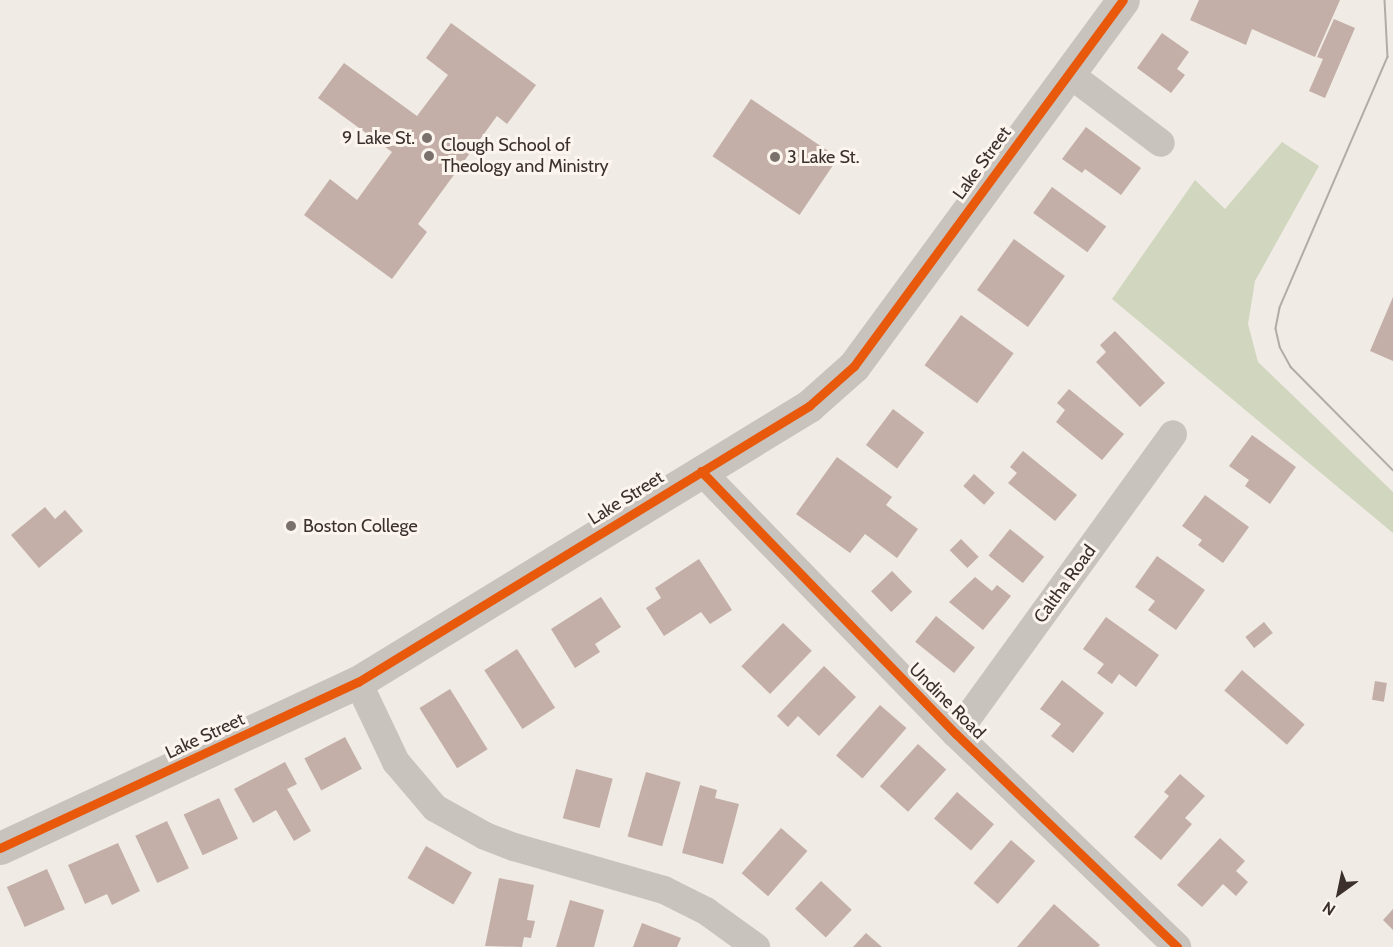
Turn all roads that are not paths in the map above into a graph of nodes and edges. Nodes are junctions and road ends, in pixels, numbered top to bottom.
1 (1123, 0) edge
2 (1068, 73) junction
3 (1161, 143) dead end
4 (1173, 434) dead end
5 (701, 471) junction
6 (358, 682) junction
7 (956, 734) junction
8 (0, 848) edge
9 (756, 947) edge
10 (1178, 947) edge

1 - 2 street, Lake Street
2 - 3 street
2 - 5 street, Lake Street
4 - 7 street, Caltha Road
5 - 6 street, Lake Street
5 - 7 street, Undine Road
6 - 8 street, Lake Street
6 - 9 street
7 - 10 street, Undine Road

